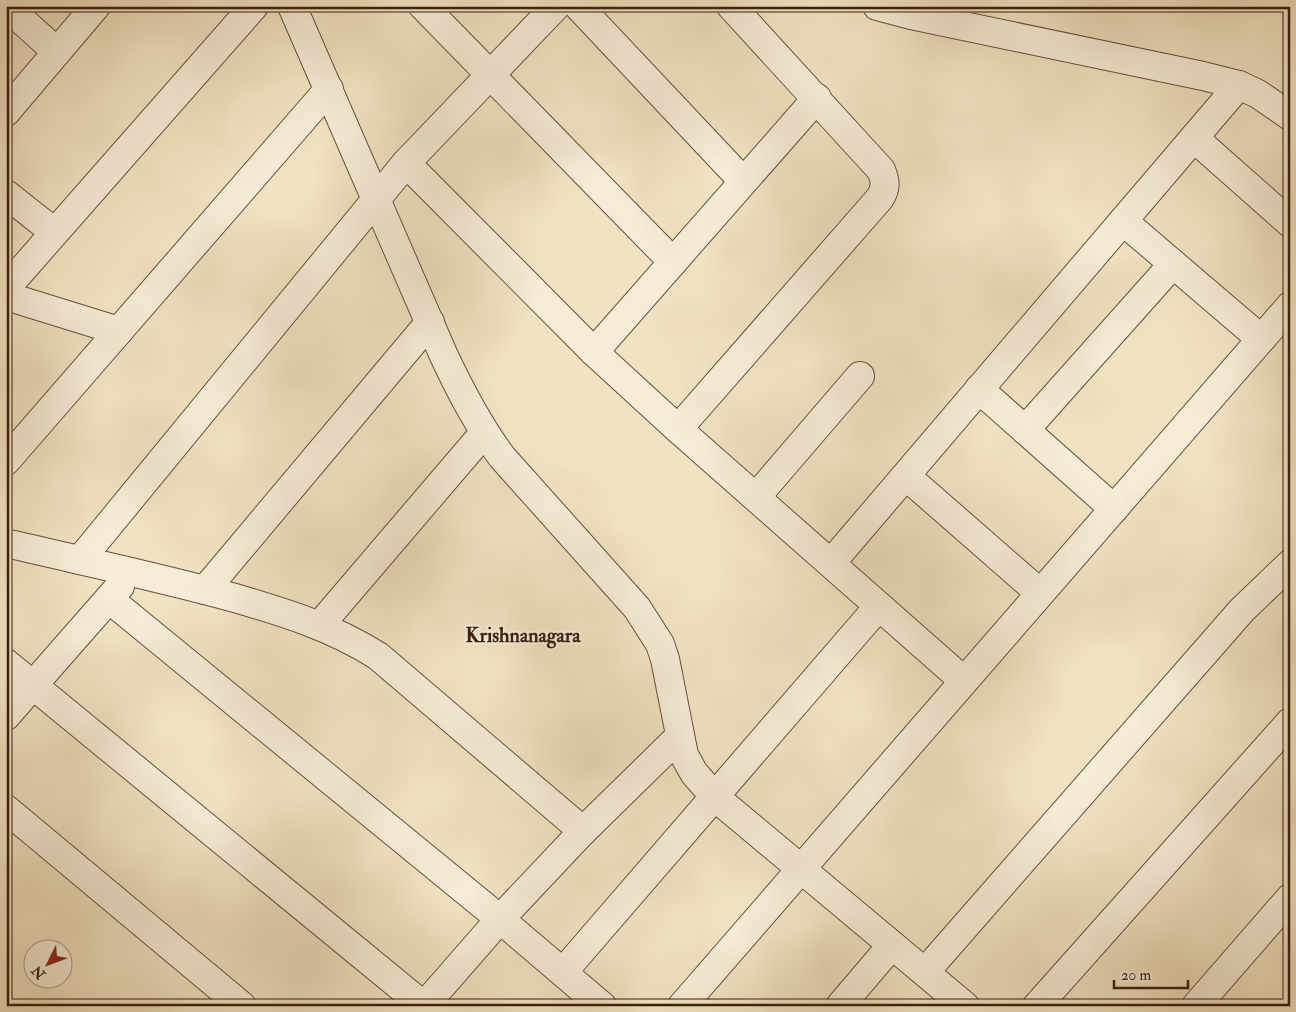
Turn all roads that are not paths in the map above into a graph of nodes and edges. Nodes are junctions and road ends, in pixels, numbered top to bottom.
1 (6, 6) edge
2 (96, 6) edge
3 (292, 6) edge
4 (423, 6) edge
5 (556, 6) edge
6 (578, 6) edge
7 (731, 6) edge
8 (878, 6) edge
9 (253, 7) edge
10 (57, 52) junction
11 (491, 74) junction
12 (1239, 85) junction
13 (329, 89) junction
14 (817, 98) junction
15 (6, 112) edge
16 (1290, 116) edge
17 (1194, 138) junction
18 (406, 163) junction
19 (743, 182) junction
20 (6, 194) edge
21 (375, 200) junction
22 (1123, 221) junction
23 (1290, 222) edge
24 (54, 232) junction
25 (673, 262) junction
26 (1173, 264) junction
27 (6, 288) edge
28 (6, 296) edge
29 (1290, 306) edge
30 (430, 322) junction
31 (119, 331) junction
32 (1261, 339) junction
33 (594, 352) junction
34 (860, 376) dead end
35 (979, 389) junction
36 (678, 429) junction
37 (1025, 430) junction
38 (484, 433) junction
39 (6, 461) edge
40 (906, 476) junction
41 (756, 497) junction
42 (1114, 509) junction
43 (6, 543) edge
44 (80, 560) junction
45 (831, 563) junction
46 (1290, 564) edge
47 (132, 572) junction
48 (205, 590) junction
49 (1040, 593) junction
50 (109, 599) junction
51 (879, 606) junction
52 (320, 625) junction
53 (6, 663) edge
54 (964, 680) junction
55 (34, 686) junction
56 (6, 716) edge
57 (1290, 722) edge
58 (680, 736) junction
59 (715, 798) junction
60 (6, 809) edge
61 (583, 831) junction
62 (801, 868) junction
63 (1290, 898) edge
64 (500, 919) junction
65 (892, 945) junction
66 (562, 972) junction
67 (925, 972) junction
68 (242, 1006) edge
69 (424, 1006) edge
70 (602, 1006) edge
71 (682, 1006) edge
72 (840, 1006) edge
73 (965, 1006) edge
74 (1037, 1006) edge
75 (1196, 1006) edge

1 - 10 street
2 - 10 street
3 - 13 street
4 - 11 street
5 - 11 street
6 - 19 street
7 - 14 street
8 - 12 street
9 - 24 street
10 - 15 street
11 - 18 street
11 - 25 street
12 - 16 street
12 - 17 street
13 - 21 street
13 - 31 street
14 - 19 street
14 - 36 street
17 - 22 street
17 - 23 street
18 - 21 street
18 - 33 street
19 - 25 street
20 - 24 street
21 - 30 street
21 - 44 street
22 - 26 street
22 - 35 street
24 - 27 street
25 - 33 street
26 - 32 street
26 - 37 street
28 - 31 street
29 - 32 street
30 - 38 street
30 - 48 street
31 - 39 street
32 - 42 street
33 - 36 street
34 - 41 street
35 - 37 street
35 - 40 street
36 - 41 street
37 - 42 street
38 - 52 street
38 - 58 street
40 - 45 street
40 - 49 street
41 - 45 street
42 - 49 street
43 - 44 street
44 - 47 street
45 - 51 street
46 - 67 street
47 - 48 street
47 - 50 street
48 - 52 street
49 - 54 street
50 - 55 street
50 - 64 street
51 - 54 street
51 - 59 street
52 - 61 street
53 - 55 street
54 - 62 street
55 - 56 street
55 - 69 street
57 - 74 street
58 - 59 street
58 - 61 street
59 - 62 street
59 - 66 street
60 - 68 street
61 - 64 street
62 - 65 street
62 - 71 street
63 - 75 street
64 - 66 street
64 - 69 street
65 - 67 street
65 - 72 street
66 - 70 street
67 - 73 street

